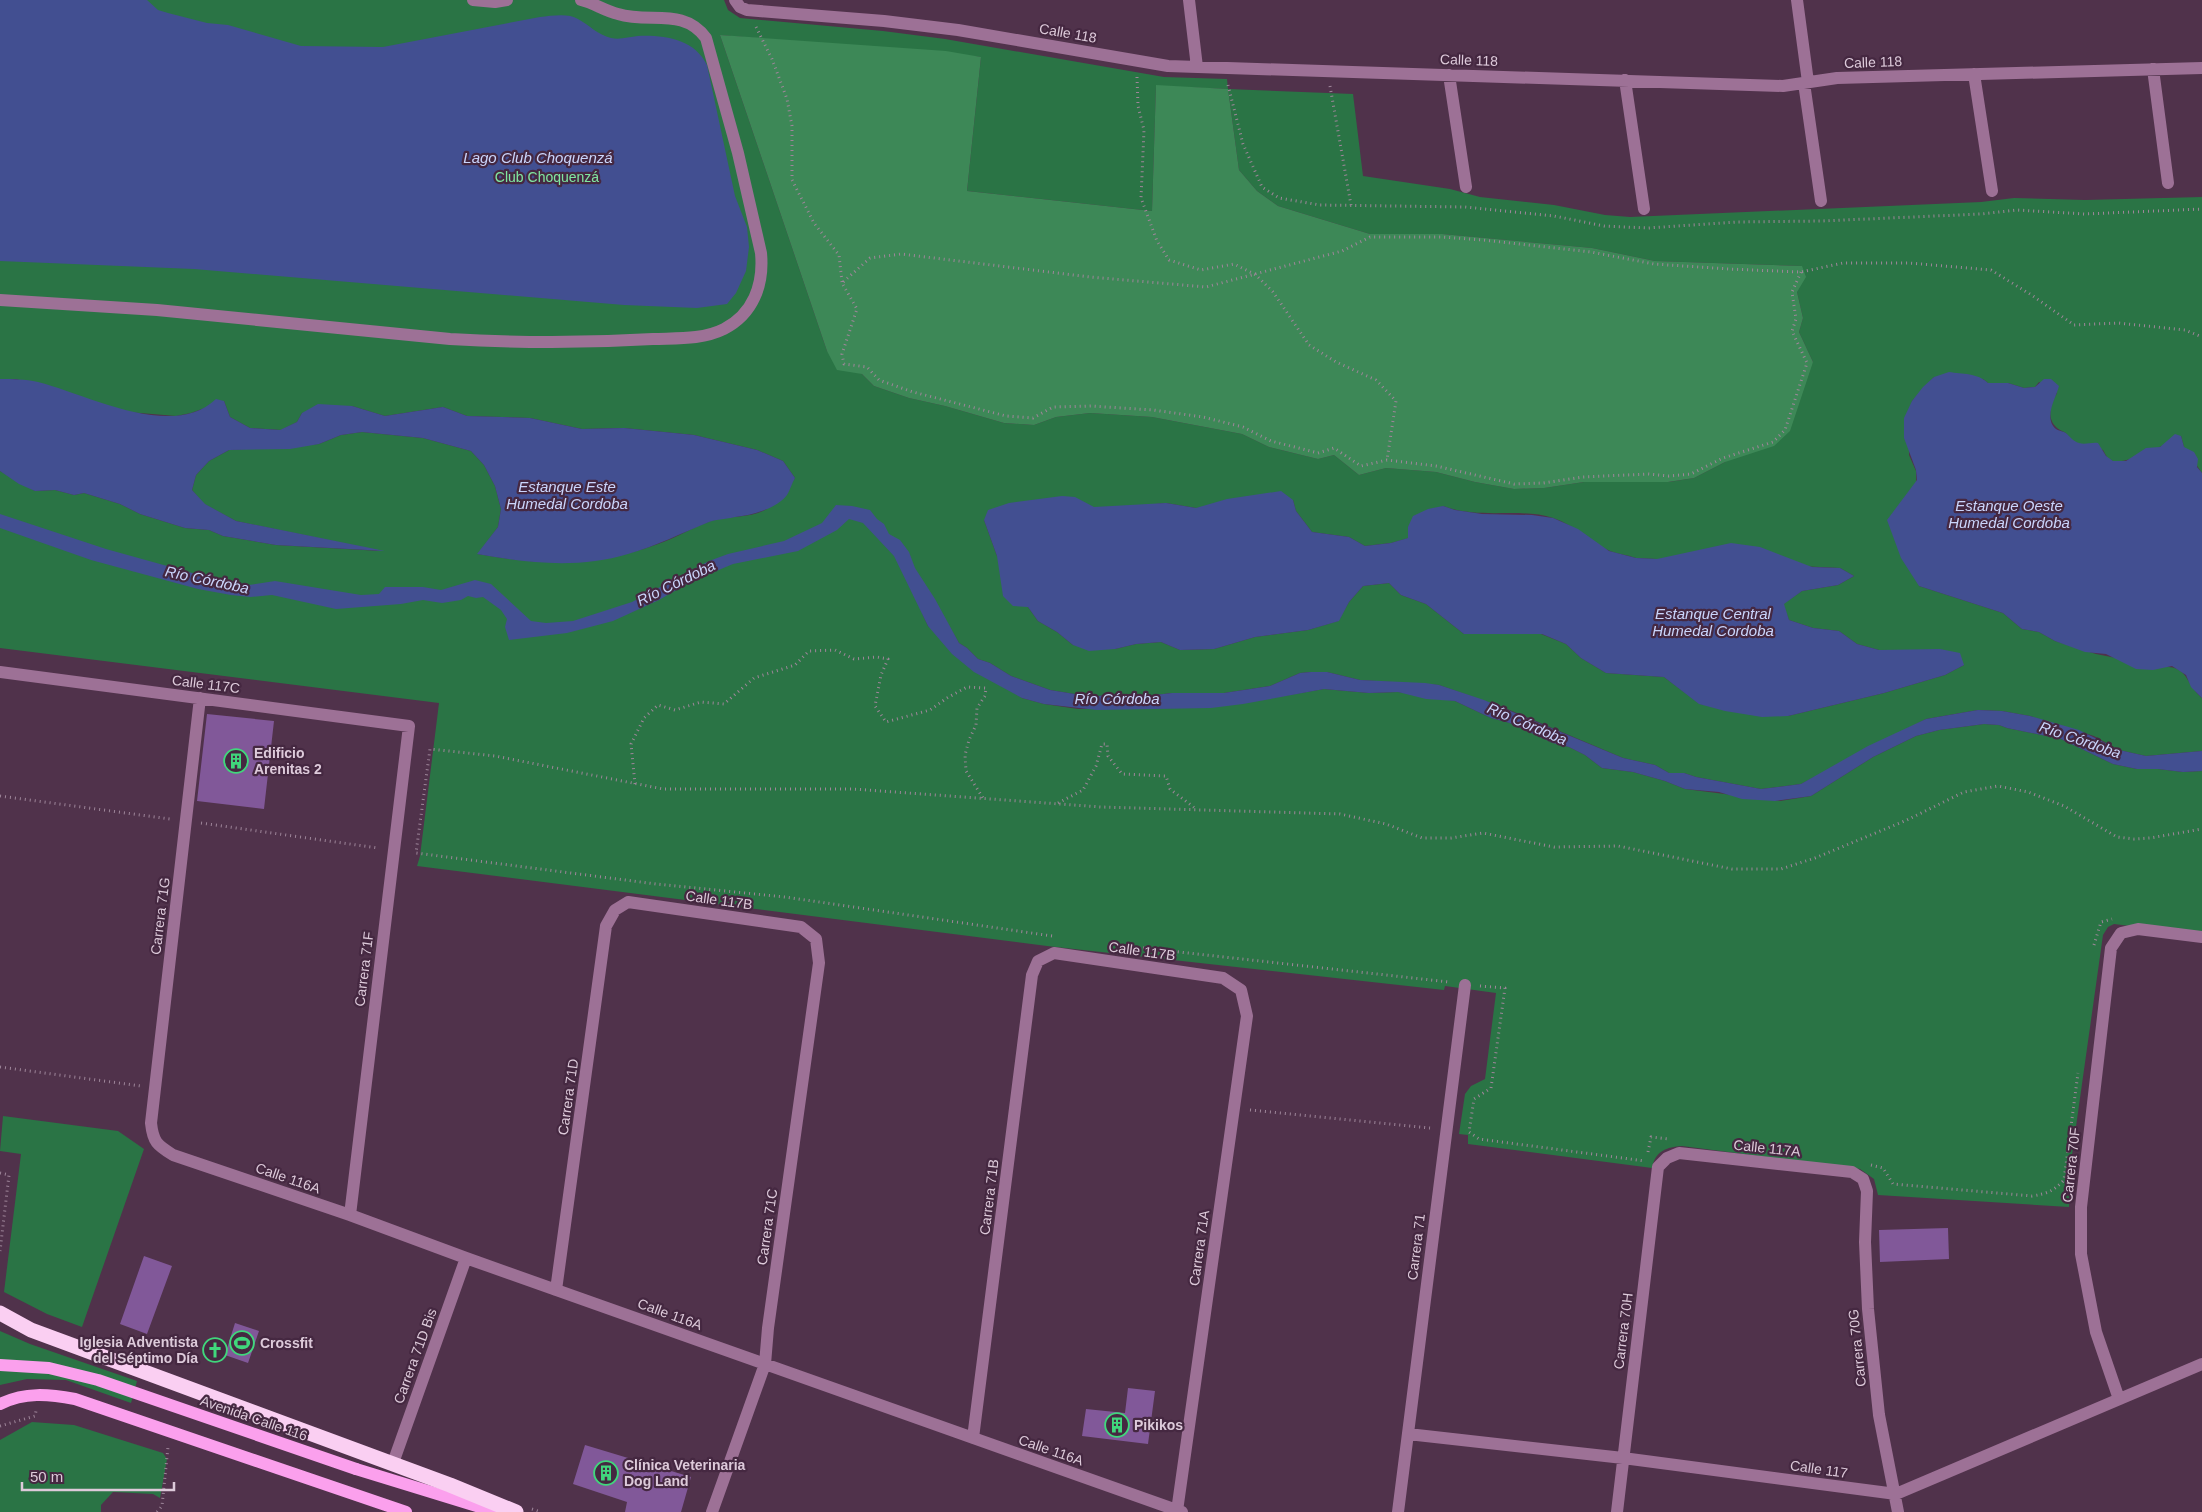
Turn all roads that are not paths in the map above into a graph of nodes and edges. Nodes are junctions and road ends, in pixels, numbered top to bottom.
1 (473, 0) edge
2 (507, 0) edge
3 (581, 0) edge
4 (1188, 0) edge
5 (1797, 0) edge
6 (737, 3) edge
7 (1197, 67) junction
8 (2202, 68) edge
9 (2153, 69) junction
10 (1974, 74) junction
11 (1449, 75) junction
12 (1625, 80) junction
13 (1806, 82) junction
14 (2168, 183) dead end
15 (1466, 187) dead end
16 (1992, 191) dead end
17 (1821, 201) dead end
18 (1644, 209) dead end
19 (0, 300) edge
20 (0, 672) edge
21 (200, 698) junction
22 (408, 726) joint
23 (615, 910) joint
24 (2202, 937) edge
25 (816, 939) joint
26 (1038, 961) joint
27 (1465, 985) road end
28 (1241, 990) joint
29 (153, 1138) joint
30 (1667, 1158) joint
31 (1863, 1179) joint
32 (350, 1215) junction
33 (466, 1258) junction
34 (556, 1290) junction
35 (0, 1313) edge
36 (765, 1364) junction
37 (2202, 1364) edge
38 (0, 1365) edge
39 (2120, 1399) junction
40 (0, 1404) edge
41 (1408, 1434) junction
42 (973, 1438) junction
43 (1623, 1458) junction
44 (393, 1463) junction
45 (1896, 1494) junction
46 (1180, 1511) edge
47 (406, 1512) edge
48 (496, 1512) edge
49 (516, 1512) edge
50 (712, 1512) edge
51 (1398, 1512) edge
52 (1617, 1512) edge
53 (1898, 1512) edge

1 - 2 street
3 - 19 street
4 - 7 street
5 - 13 street
6 - 7 street, Calle 118
7 - 11 street, Calle 118
8 - 9 street, Calle 118
9 - 10 street, Calle 118
9 - 14 street
10 - 13 street, Calle 118
10 - 16 street
11 - 12 street, Calle 118
11 - 15 street
12 - 13 street, Calle 118
12 - 18 street
13 - 17 street
20 - 21 street, Calle 117C
21 - 22 street, Calle 117C
21 - 29 street, Carrera 71G
22 - 32 street, Carrera 71F
23 - 25 street, Calle 117B
23 - 34 street, Carrera 71D
24 - 39 street, Carrera 70F
25 - 36 street, Carrera 71C
26 - 28 street, Calle 117B
26 - 42 street, Carrera 71B
27 - 41 street, Carrera 71
28 - 46 street, Carrera 71A
29 - 32 street, Calle 116A
30 - 31 street, Calle 117A
30 - 43 street, Carrera 70H
31 - 45 street, Carrera 70G
32 - 33 street, Calle 116A
33 - 34 street, Calle 116A
33 - 44 street, Carrera 71D Bis
34 - 36 street, Calle 116A
35 - 44 highway
36 - 42 street, Calle 116A
36 - 50 street, Carrera 71C
37 - 39 street
38 - 48 main road, Avenida Calle 116, bridge
39 - 45 street
40 - 47 main road
41 - 43 street, Calle 117
41 - 51 street, Carrera 71
42 - 46 street, Calle 116A
43 - 45 street, Calle 117
43 - 52 street, Carrera 70H
44 - 49 highway
45 - 53 street, Carrera 70G

